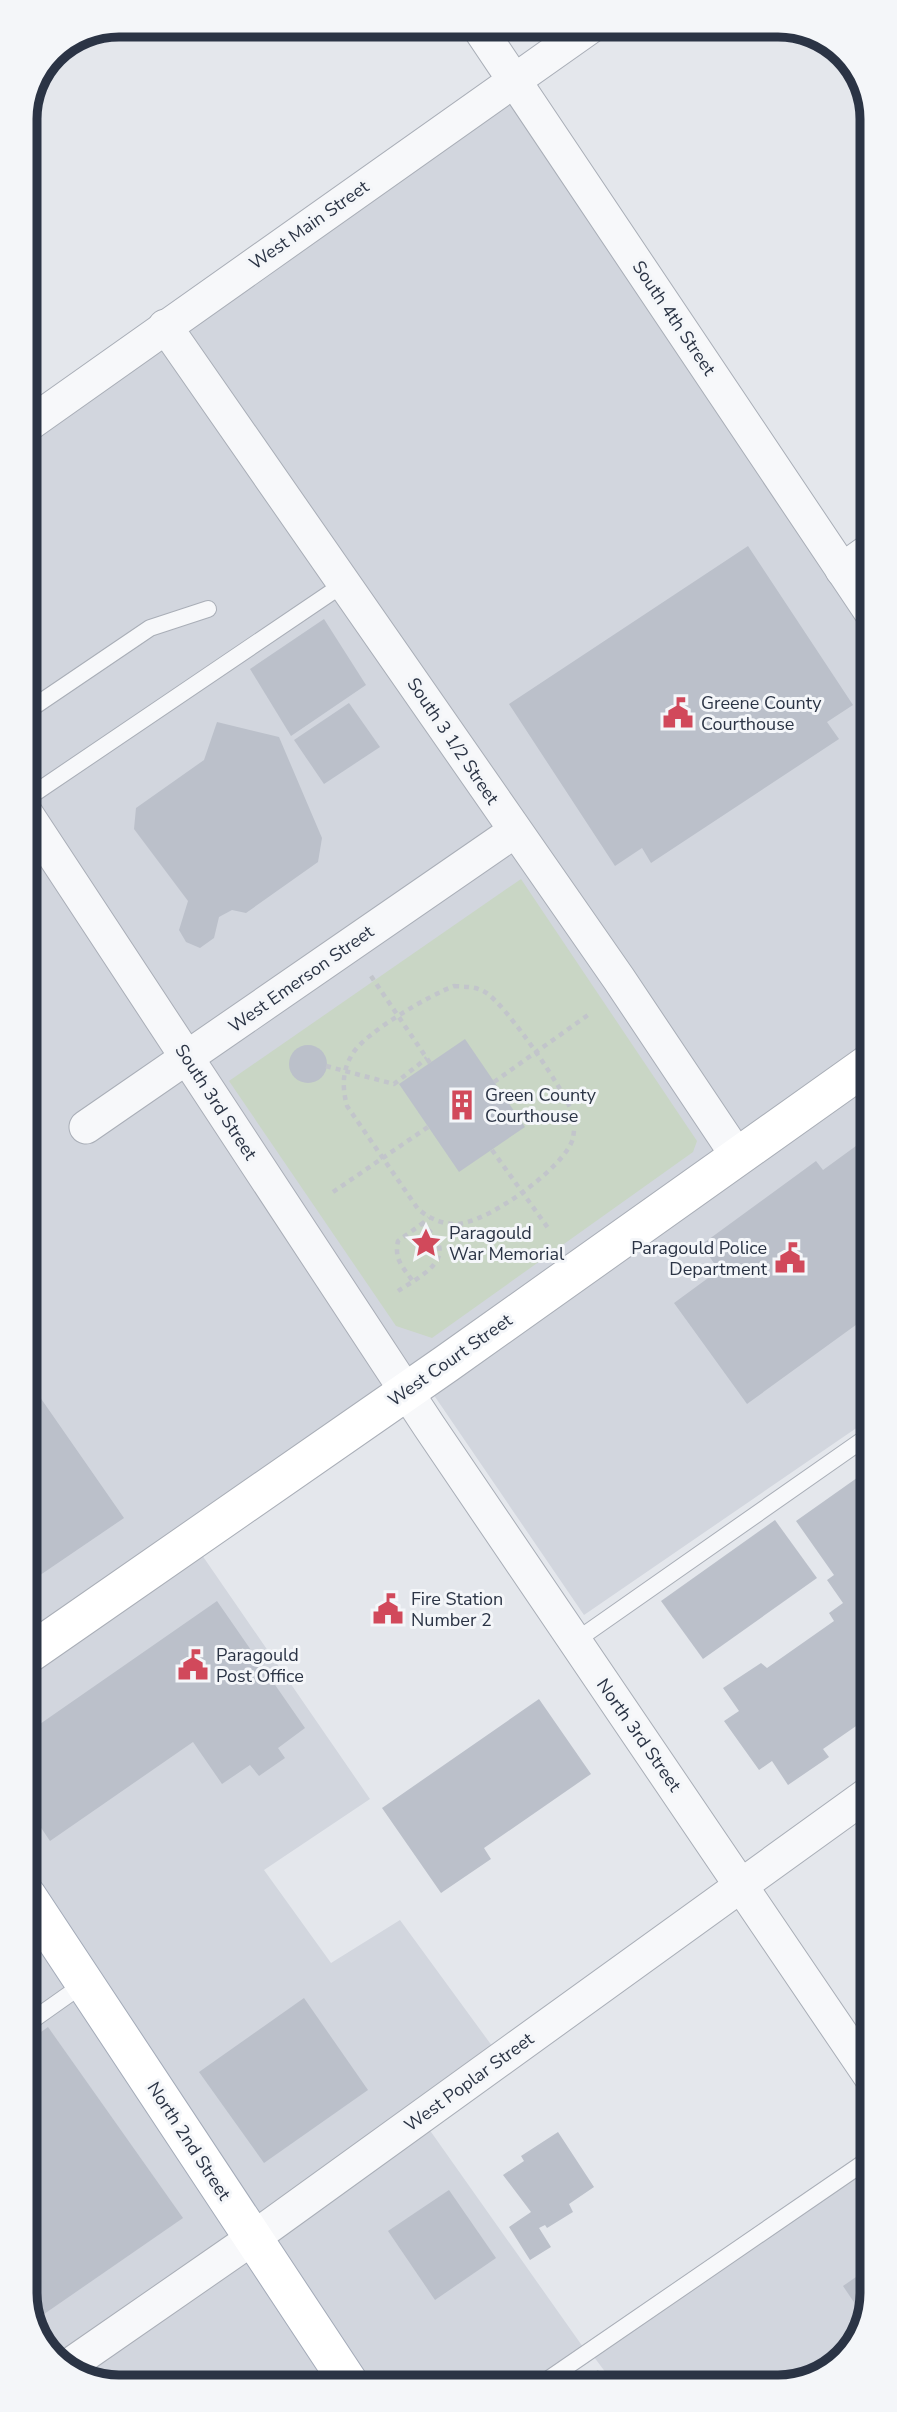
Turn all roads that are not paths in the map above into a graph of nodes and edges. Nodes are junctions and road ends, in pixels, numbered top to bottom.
1 (485, 37) edge
2 (576, 37) edge
3 (515, 80) junction
4 (166, 326) junction
5 (37, 418) edge
6 (860, 557) edge
7 (842, 570) junction
8 (345, 583) junction
9 (860, 596) edge
10 (208, 609) dead end
11 (37, 705) edge
12 (37, 792) edge
13 (37, 830) edge
14 (515, 831) junction
15 (187, 1058) junction
16 (860, 1070) edge
17 (86, 1127) dead end
18 (738, 1157) junction
19 (406, 1391) junction
20 (860, 1442) edge
21 (574, 1642) junction
22 (37, 1648) edge
23 (860, 1800) edge
24 (742, 1884) junction
25 (37, 1911) edge
26 (85, 1983) junction
27 (37, 2017) edge
28 (860, 2061) edge
29 (860, 2165) edge
30 (253, 2238) junction
31 (75, 2362) edge
32 (344, 2375) edge
33 (555, 2375) edge

1 - 3 street, South 4th Street
2 - 3 street, West Main Street
3 - 4 street, West Main Street
3 - 7 street, South 4th Street
4 - 5 street, West Main Street
4 - 8 street, South 3 1/2 Street
6 - 7 street
7 - 9 street, South 4th Street
8 - 12 lane
8 - 14 street, South 3 1/2 Street
10 - 11 lane
13 - 15 street, South 3rd Street
14 - 15 street, West Emerson Street
14 - 18 street, South 3 1/2 Street
15 - 17 street, West Emerson Street
15 - 19 street, South 3rd Street
16 - 18 main road, West Court Street
18 - 19 main road, West Court Street
19 - 21 street, North 3rd Street
19 - 22 main road, West Court Street
20 - 21 lane
21 - 24 street, North 3rd Street
23 - 24 street, West Poplar Street
24 - 28 street, North 3rd Street
24 - 30 street, West Poplar Street
25 - 26 main road, North 2nd Street
26 - 27 lane
26 - 30 main road, North 2nd Street
29 - 33 lane
30 - 31 street, West Poplar Street
30 - 32 main road, North 2nd Street

